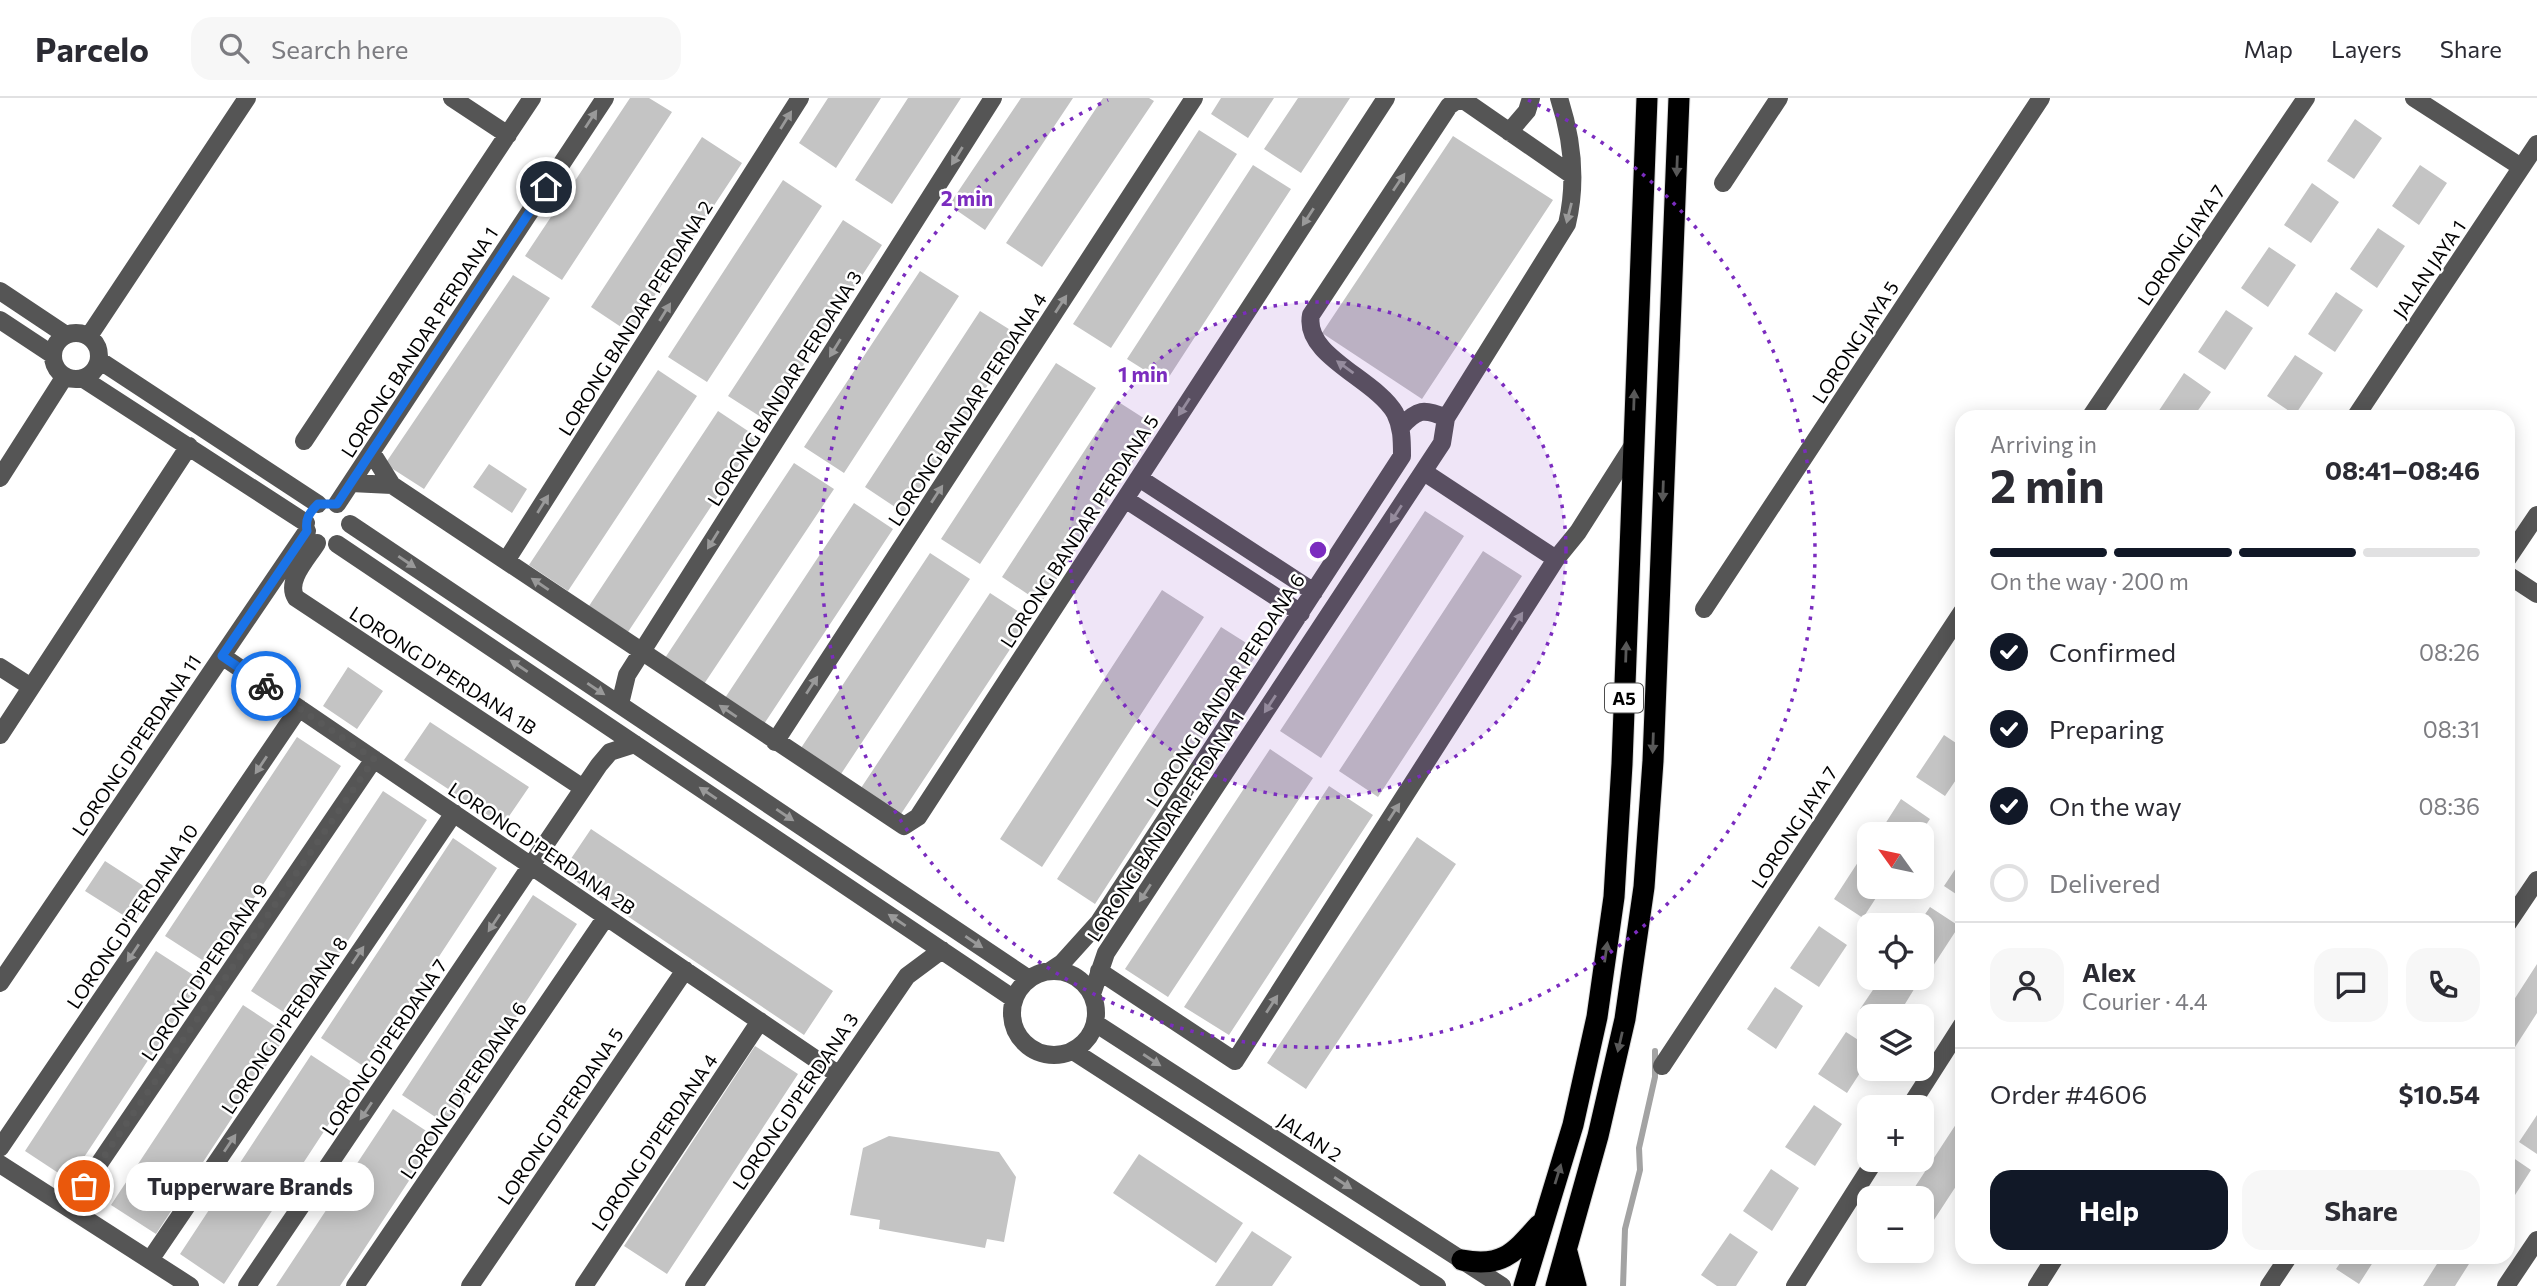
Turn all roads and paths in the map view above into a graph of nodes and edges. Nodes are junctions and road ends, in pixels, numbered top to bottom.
1 (247, 98) edge
2 (452, 98) edge
3 (533, 98) edge
4 (605, 98) edge
5 (800, 98) edge
6 (993, 98) edge
7 (1194, 98) edge
8 (1386, 98) edge
9 (1531, 98) edge
10 (1559, 98) edge
11 (1647, 98) edge
12 (1679, 98) edge
13 (1779, 98) edge
14 (2041, 98) edge
15 (2306, 98) edge
16 (2414, 98) edge
17 (1510, 132) junction
18 (508, 135) junction
19 (2537, 144) edge
20 (2521, 167) junction
21 (1572, 175) junction
22 (1723, 183) dead end
23 (0, 291) edge
24 (0, 320) edge
25 (66, 335) junction
26 (89, 336) junction
27 (53, 355) junction
28 (99, 360) junction
29 (73, 377) junction
30 (2099, 410) edge
31 (2360, 410) edge
32 (1446, 418) junction
33 (1401, 427) junction
34 (304, 441) dead end
35 (189, 446) junction
36 (1632, 447) junction
37 (372, 453) junction
38 (1424, 472) junction
39 (0, 478) edge
40 (1139, 478) junction
41 (351, 483) junction
42 (392, 485) junction
43 (1125, 499) junction
44 (318, 504) junction
45 (337, 504) junction
46 (2537, 515) edge
47 (350, 524) junction
48 (310, 533) junction
49 (337, 544) junction
50 (2515, 548) edge
51 (1556, 559) junction
52 (506, 561) junction
53 (2515, 580) edge
54 (1314, 592) junction
55 (2537, 594) edge
56 (1704, 609) dead end
57 (1301, 613) junction
58 (1955, 623) edge
59 (642, 652) junction
60 (222, 656) junction
61 (0, 667) edge
62 (31, 687) junction
63 (620, 705) junction
64 (299, 708) junction
65 (0, 735) edge
66 (775, 742) junction
67 (635, 744) junction
68 (374, 759) junction
69 (583, 788) junction
70 (454, 813) junction
71 (532, 867) junction
72 (2537, 880) edge
73 (2515, 913) edge
74 (606, 917) junction
75 (942, 950) junction
76 (685, 970) junction
77 (1050, 971) junction
78 (1099, 971) junction
79 (1029, 979) junction
80 (0, 983) edge
81 (1091, 995) junction
82 (1014, 999) junction
83 (760, 1021) junction
84 (1095, 1023) junction
85 (1955, 1036) edge
86 (1073, 1051) junction
87 (1662, 1066) dead end
88 (839, 1075) junction
89 (1917, 1095) edge
90 (0, 1148) edge
91 (0, 1164) edge
92 (1867, 1172) edge
93 (69, 1208) junction
94 (1544, 1220) junction
95 (2537, 1240) edge
96 (1566, 1250) junction
97 (150, 1260) junction
98 (1462, 1260) junction
99 (2051, 1264) edge
100 (2283, 1264) edge
101 (190, 1286) edge
102 (247, 1286) edge
103 (355, 1286) edge
104 (470, 1286) edge
105 (583, 1286) edge
106 (694, 1286) edge
107 (1437, 1286) edge
108 (1502, 1286) edge
109 (1524, 1286) edge
110 (1556, 1286) edge
111 (1576, 1286) edge
112 (1795, 1286) edge
113 (2037, 1286) edge
114 (2269, 1286) edge
115 (2506, 1286) edge

1 - 26 street
2 - 18 street
3 - 18 street
37 -> 4 street, LORONG BANDAR PERDANA 1
52 -> 5 street, LORONG BANDAR PERDANA 2
6 -> 59 street, LORONG BANDAR PERDANA 3
66 -> 7 street, LORONG BANDAR PERDANA 4
8 -> 40 street, LORONG BANDAR PERDANA 5
9 - 17 street
10 - 21 street, LORONG BANDAR PERDANA 1
36 -> 11 highway, A5
12 -> 96 highway, A5
13 - 22 street
14 - 56 street, LORONG JAYA 5
15 - 30 street, LORONG JAYA 7
16 - 20 street
17 - 21 street
33 -> 17 street
18 - 34 street
19 - 20 street, JALAN JAYA 1
20 - 31 street, JALAN JAYA 1
21 -> 32 street, LORONG BANDAR PERDANA 1
23 - 25 street
24 - 27 street
25 - 26 street
25 - 27 street
26 - 28 street
27 - 29 street
28 - 29 street
28 - 44 street
29 - 35 street
29 - 39 street
32 - 33 street
32 - 38 street, LORONG BANDAR PERDANA 1
33 - 54 street, LORONG BANDAR PERDANA 6
35 - 48 street
35 - 62 street
36 - 51 street
94 -> 36 highway, A5
37 - 41 street, LORONG BANDAR PERDANA 1
37 - 42 street
38 - 51 street
38 -> 78 street, LORONG BANDAR PERDANA 1
40 - 43 street, LORONG BANDAR PERDANA 5
40 - 54 street
41 - 42 street
41 - 45 street, LORONG BANDAR PERDANA 1
42 - 52 street
43 - 57 street
43 - 66 street, LORONG BANDAR PERDANA 5
44 - 45 street
44 - 48 street
45 - 47 street
46 - 50 street
47 - 49 street
47 -> 63 street
48 - 49 street
48 - 60 street, LORONG D'PERDANA 11
48 - 69 street, LORONG D'PERDANA 1B
67 -> 49 street
78 -> 51 street
59 -> 52 street
53 - 55 street
54 - 57 street, LORONG BANDAR PERDANA 6
57 - 77 street, LORONG BANDAR PERDANA 6
58 - 87 street, LORONG JAYA 7
59 - 63 street, LORONG BANDAR PERDANA 3
66 -> 59 street
60 - 64 street, LORONG D'PERDANA 2B
60 - 80 street, LORONG D'PERDANA 11
61 - 62 street
62 - 65 street
63 -> 79 street
64 - 68 street, LORONG D'PERDANA 2B
64 -> 90 street, LORONG D'PERDANA 10
67 - 69 street, LORONG D'PERDANA 7
75 -> 67 street
68 - 70 street, LORONG D'PERDANA 2B
68 - 93 street, LORONG D'PERDANA 9
69 - 71 street, LORONG D'PERDANA 7
70 - 71 street, LORONG D'PERDANA 2B
97 -> 70 street, LORONG D'PERDANA 8
71 - 74 street, LORONG D'PERDANA 2B
71 -> 102 street, LORONG D'PERDANA 7
72 - 73 street
74 - 76 street, LORONG D'PERDANA 2B
74 - 103 street, LORONG D'PERDANA 6
75 - 82 street
75 - 88 street, LORONG D'PERDANA 3
76 - 83 street, LORONG D'PERDANA 2B
76 - 104 street, LORONG D'PERDANA 5
77 - 79 street
77 - 81 street
78 - 81 street, LORONG BANDAR PERDANA 1
79 - 82 street
81 - 84 street
82 - 86 street
83 - 88 street, LORONG D'PERDANA 2B
83 - 105 street, LORONG D'PERDANA 4
84 - 86 street
84 -> 98 street, JALAN 2
85 - 89 street
86 - 107 street
88 - 106 street, LORONG D'PERDANA 3
91 - 93 street
92 - 112 street
93 - 97 street
94 - 98 highway
94 - 109 highway, A5
95 - 115 street
96 - 110 highway, A5
96 - 111 highway
97 - 101 street
98 - 108 street, JALAN 2
99 - 113 street
100 - 114 street

